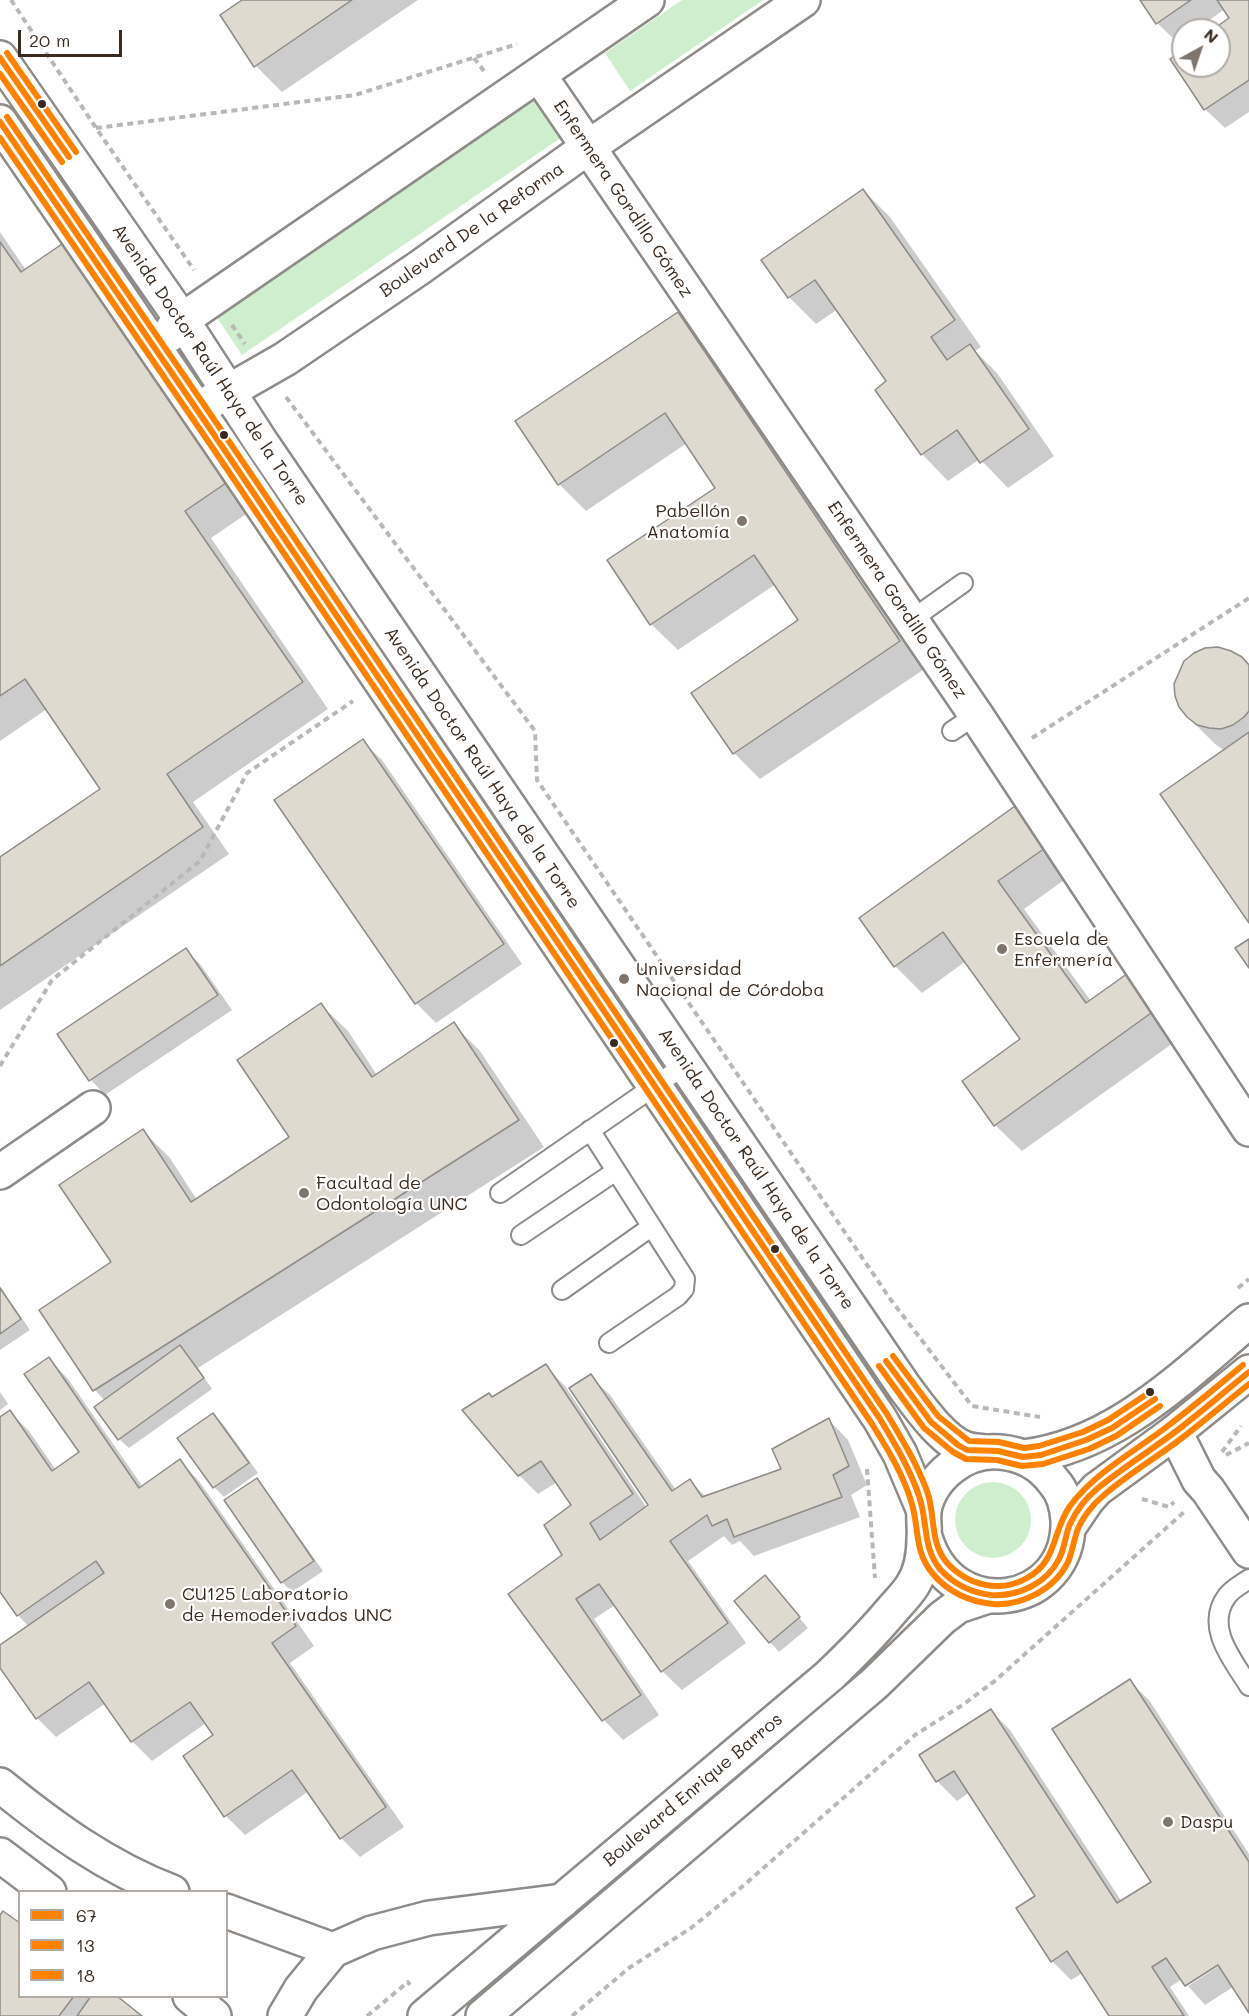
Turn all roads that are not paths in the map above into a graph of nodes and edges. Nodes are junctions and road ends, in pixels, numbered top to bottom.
1 (647, 0) edge
2 (803, 0) edge
3 (0, 58) edge
4 (539, 75) junction
5 (0, 122) edge
6 (587, 148) junction
7 (182, 320) junction
8 (161, 357) junction
9 (229, 391) junction
10 (193, 404) junction
11 (963, 583) dead end
12 (911, 620) junction
13 (685, 1065) junction
14 (654, 1086) junction
15 (93, 1108) dead end
16 (1249, 1129) edge
17 (590, 1130) junction
18 (616, 1171) junction
19 (0, 1172) edge
20 (500, 1193) dead end
21 (651, 1227) junction
22 (521, 1235) dead end
23 (562, 1290) dead end
24 (1249, 1321) edge
25 (609, 1343) dead end
26 (1249, 1372) edge
27 (1174, 1432) junction
28 (985, 1452) junction
29 (1023, 1457) junction
30 (924, 1524) junction
31 (1068, 1528) junction
32 (1249, 1551) edge
33 (1249, 1579) edge
34 (988, 1596) junction
35 (1249, 1686) edge
36 (0, 1785) edge
37 (0, 1856) edge
38 (46, 1890) edge
39 (168, 1890) edge
40 (562, 1901) junction
41 (228, 1912) edge
42 (333, 1950) junction
43 (192, 1998) edge
44 (214, 2016) edge
45 (285, 2016) edge
46 (425, 2016) edge
47 (483, 2016) edge

1 - 4 street
2 - 6 street, Boulevard De la Reforma
3 - 7 street, Avenida Doctor Raúl Haya de la Torre
4 - 6 street, Enfermera Gordillo Gómez
4 - 7 street
5 - 8 street, Avenida Doctor Raúl Haya de la Torre
6 - 9 street, Boulevard De la Reforma
6 - 12 street, Enfermera Gordillo Gómez
7 - 8 street
7 - 9 street, Avenida Doctor Raúl Haya de la Torre
8 - 10 street, Avenida Doctor Raúl Haya de la Torre
9 - 10 street, Boulevard De la Reforma
9 - 13 street, Avenida Doctor Raúl Haya de la Torre
10 - 14 street, Avenida Doctor Raúl Haya de la Torre
11 - 12 lane
12 - 16 street, Enfermera Gordillo Gómez
13 - 14 lane
13 - 28 street, Avenida Doctor Raúl Haya de la Torre
14 - 17 lane
14 - 30 street, Avenida Doctor Raúl Haya de la Torre
15 - 19 street
17 - 18 lane
17 - 20 lane
18 - 21 lane
18 - 22 lane
21 - 23 lane
21 - 25 lane
24 - 29 street, Boulevard Enrique Barros
26 - 27 street, Boulevard Enrique Barros
27 - 31 street, Boulevard Enrique Barros
27 - 32 street
28 - 29 street, Boulevard Enrique Barros
28 - 30 street, Boulevard Enrique Barros
29 - 31 street, Boulevard Enrique Barros
30 - 34 street, Boulevard Enrique Barros
30 - 40 street, Boulevard Enrique Barros
31 - 34 street, Boulevard Enrique Barros
33 - 35 lane
34 - 47 street, Boulevard Enrique Barros
36 - 39 street
37 - 38 street
40 - 42 street
40 - 46 street, Boulevard Enrique Barros
41 - 42 street
42 - 45 street
43 - 44 street

